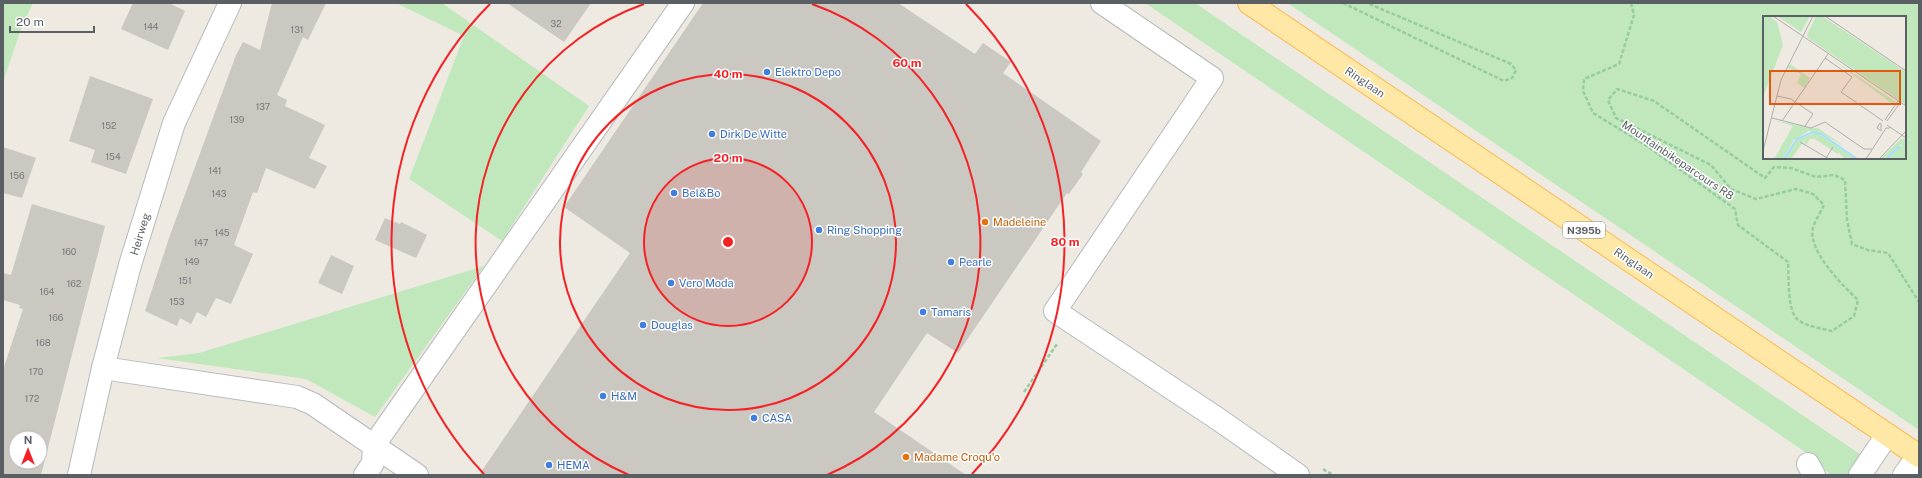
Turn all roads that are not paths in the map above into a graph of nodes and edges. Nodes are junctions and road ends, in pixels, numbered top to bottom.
1 (230, 3) edge
2 (683, 3) edge
3 (1102, 3) edge
4 (1249, 3) edge
5 (103, 368) junction
6 (1888, 435) junction
7 (374, 445) junction
8 (1918, 456) edge
9 (79, 475) edge
10 (365, 475) edge
11 (417, 475) edge
12 (1298, 475) edge
13 (1860, 475) edge
14 (1904, 475) edge

1 - 5 street, Heirweg
2 - 7 street
3 - 12 street
4 - 6 main road, Ringlaan / N395b
5 - 7 street
5 - 9 street, Heirweg
6 - 8 main road, Ringlaan / N395b
6 - 13 street
7 - 10 street
7 - 11 street
8 - 14 street

